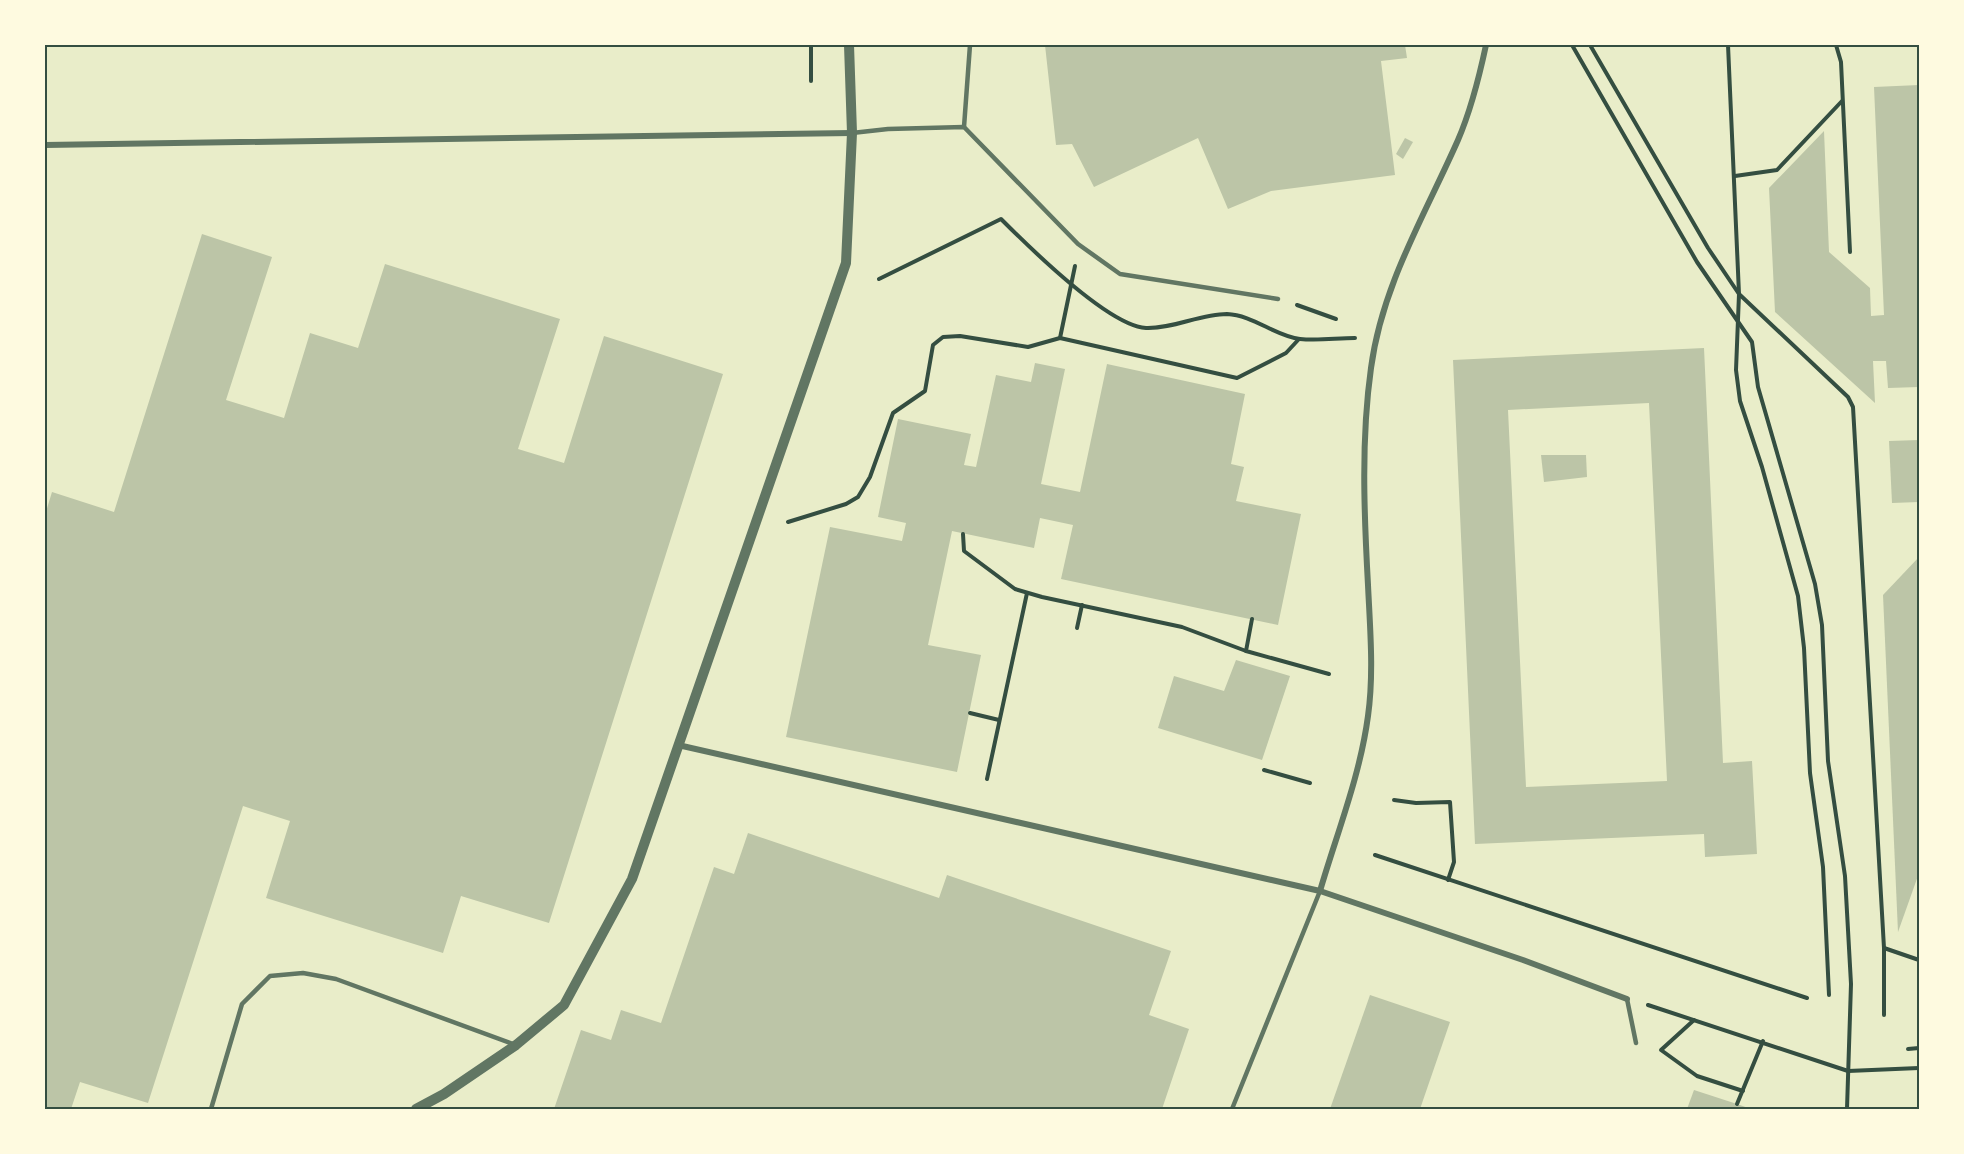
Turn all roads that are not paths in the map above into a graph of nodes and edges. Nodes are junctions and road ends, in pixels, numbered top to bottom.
1 (849, 45) edge
2 (970, 45) edge
3 (1486, 45) edge
4 (964, 127) junction
5 (852, 133) junction
6 (45, 146) edge
7 (1278, 298) road end
8 (678, 744) junction
9 (1320, 891) junction
10 (1627, 999) joint
11 (1636, 1042) dead end
12 (516, 1045) junction
13 (211, 1109) edge
14 (418, 1109) edge
15 (1232, 1109) edge

1 - 5 street
2 - 4 lane
3 - 9 street
4 - 5 lane
4 - 7 lane
5 - 6 street
5 - 8 street
8 - 9 street
8 - 12 street
9 - 10 street
9 - 15 lane
10 - 11 lane
12 - 13 lane
12 - 14 street

